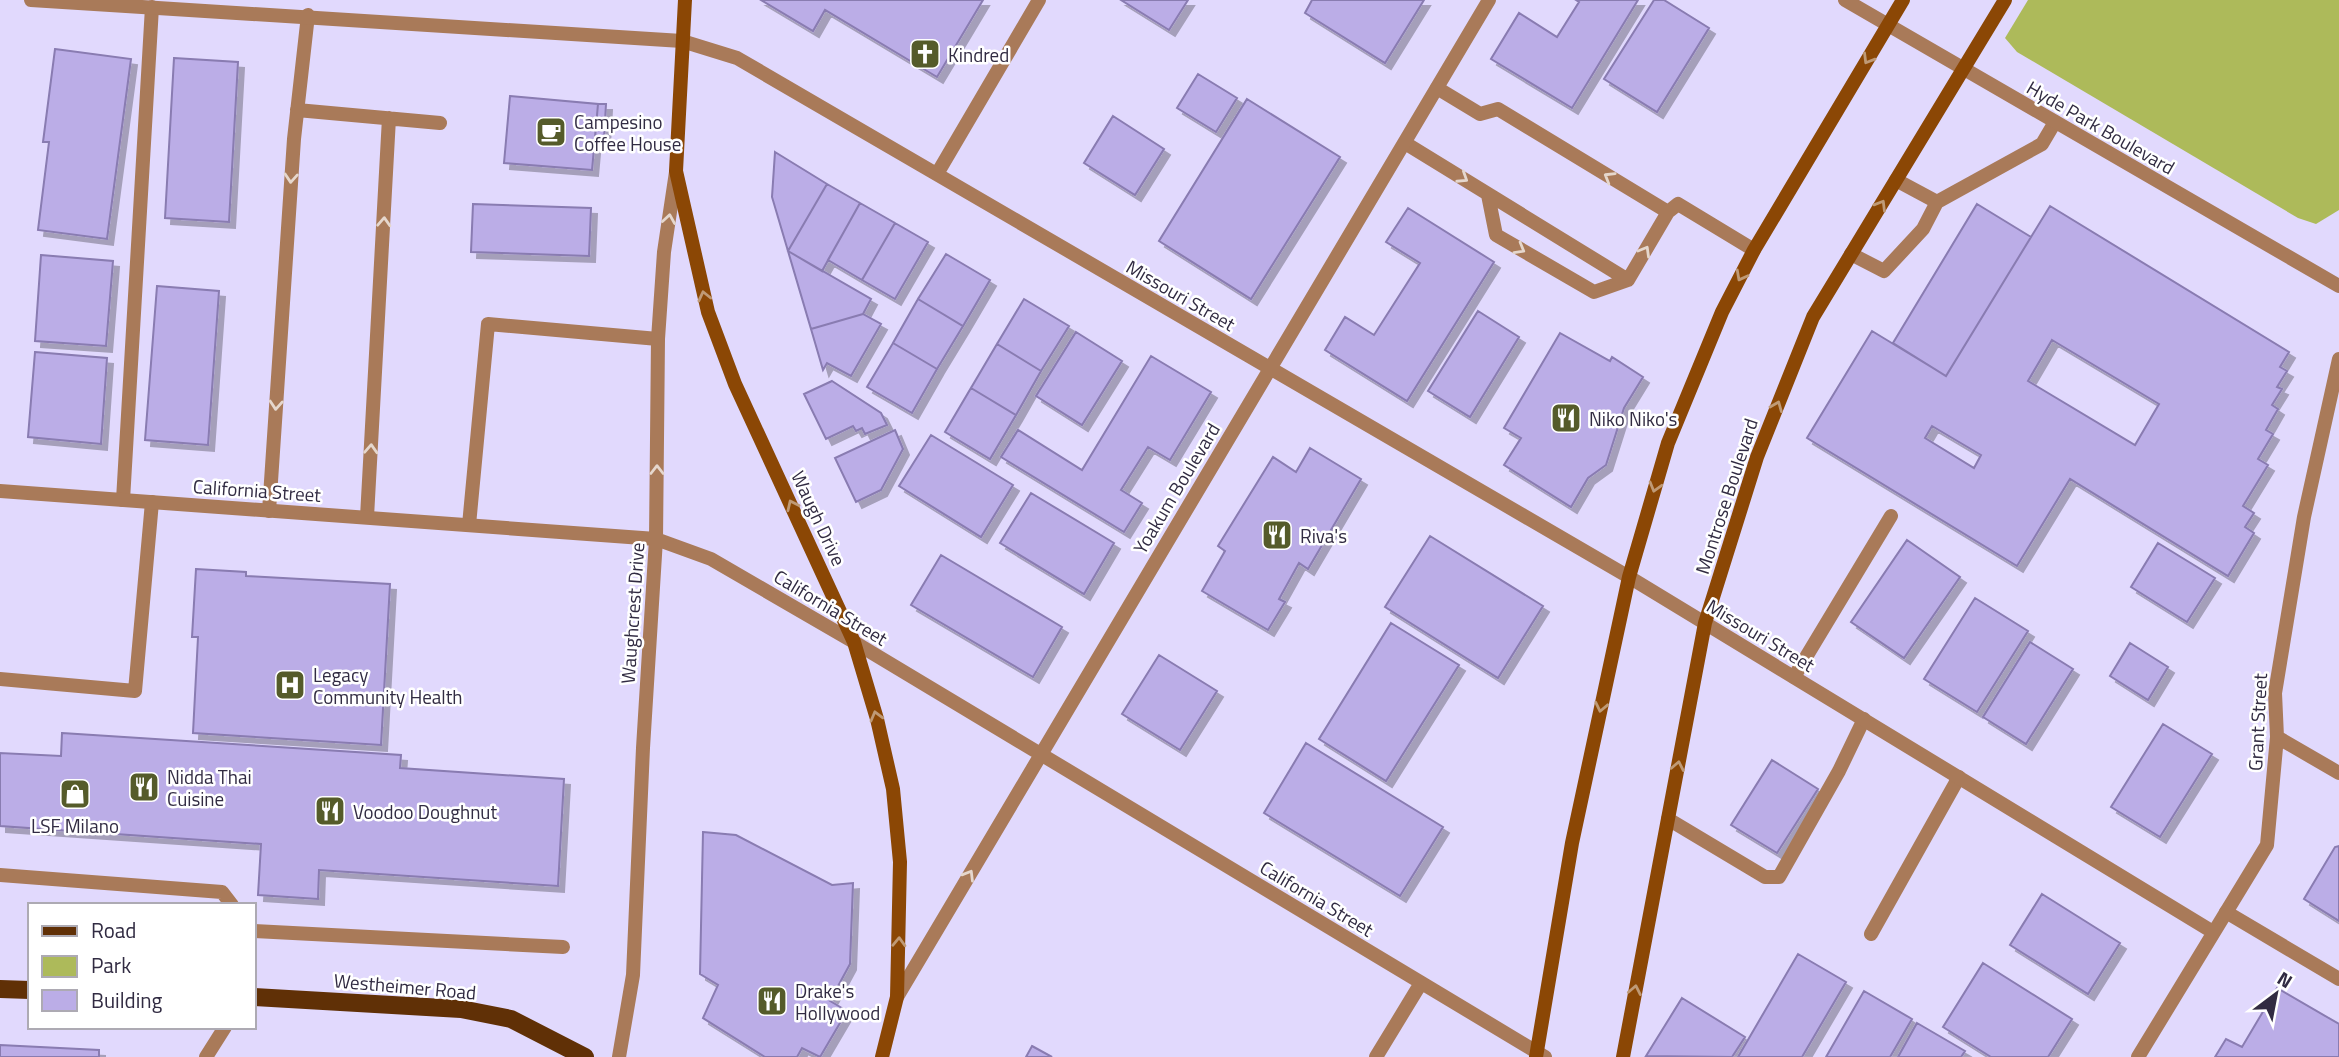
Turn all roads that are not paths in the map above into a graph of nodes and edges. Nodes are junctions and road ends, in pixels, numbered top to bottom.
1 (31, 0) edge
2 (685, 0) edge
3 (1039, 0) edge
4 (1489, 0) edge
5 (1845, 0) edge
6 (1903, 0) edge
7 (2005, 0) edge
8 (152, 7) junction
9 (308, 15) junction
10 (1888, 26) junction
11 (682, 41) junction
12 (1963, 69) junction
13 (1437, 88) junction
14 (297, 110) junction
15 (389, 118) junction
16 (2055, 122) junction
17 (440, 123) dead end
18 (1405, 143) junction
19 (676, 171) junction
20 (937, 174) junction
21 (1896, 180) junction
22 (1488, 195) junction
23 (1937, 202) junction
24 (1668, 212) junction
25 (1754, 250) junction
26 (1851, 254) junction
27 (1628, 280) junction
28 (2339, 286) edge
29 (658, 339) junction
30 (2339, 359) edge
31 (1270, 368) junction
32 (0, 491) edge
33 (123, 500) junction
34 (152, 502) junction
35 (269, 511) junction
36 (1891, 516) dead end
37 (368, 517) junction
38 (469, 525) junction
39 (656, 539) junction
40 (1629, 577) junction
41 (1705, 623) junction
42 (853, 642) junction
43 (1794, 677) junction
44 (0, 679) edge
45 (1864, 719) junction
46 (2277, 737) junction
47 (1040, 756) junction
48 (2339, 773) edge
49 (1959, 777) junction
50 (1668, 819) junction
51 (0, 875) edge
52 (230, 903) edge
53 (2226, 912) junction
54 (256, 931) edge
55 (2213, 932) junction
56 (1871, 934) dead end
57 (563, 947) dead end
58 (2339, 979) edge
59 (1421, 983) junction
60 (0, 989) edge
61 (28, 990) edge
62 (256, 997) edge
63 (897, 997) junction
64 (224, 1029) edge
65 (1539, 1055) edge
66 (206, 1057) edge
67 (585, 1057) edge
68 (619, 1057) edge
69 (882, 1057) edge
70 (1376, 1057) edge
71 (1623, 1057) edge
72 (2138, 1057) edge

1 - 8 street, Missouri Street
2 - 11 main road, Waugh Drive
3 - 20 street
4 - 13 street, Yoakum Boulevard
5 - 10 street, Hyde Park Boulevard
6 - 10 main road
7 - 12 main road, Montrose Boulevard
8 - 9 street, Missouri Street
8 - 33 street
9 - 11 street, Missouri Street
9 - 14 street
10 - 12 street, Hyde Park Boulevard
10 -> 25 main road
11 - 19 main road, Waugh Drive
11 - 20 street, Missouri Street
12 - 16 street, Hyde Park Boulevard
12 - 21 main road, Montrose Boulevard
13 - 18 street, Yoakum Boulevard
24 -> 13 street
14 - 15 street
14 -> 35 street
15 - 17 street
37 -> 15 street
16 - 23 street
16 - 28 street, Hyde Park Boulevard
18 -> 22 street
18 - 31 street, Yoakum Boulevard
29 -> 19 street, Waughcrest Drive
42 -> 19 main road, Waugh Drive
20 - 31 street, Missouri Street
21 - 23 street
26 -> 21 main road, Montrose Boulevard
22 - 27 street
22 -> 27 street
23 - 26 street
24 - 25 street
27 -> 24 street
25 -> 40 main road
41 -> 26 main road, Montrose Boulevard
29 - 38 street
39 -> 29 street, Waughcrest Drive
30 - 46 street, Grant Street
31 - 40 street, Missouri Street
31 - 47 street, Yoakum Boulevard
32 - 33 street, California Street
33 - 34 street, California Street
34 - 35 street, California Street
34 - 44 street
35 - 37 street, California Street
36 - 43 street
37 - 38 street, California Street
38 - 39 street, California Street
39 - 42 street, California Street
39 - 68 street, Waughcrest Drive
40 - 41 street, Missouri Street
40 -> 65 main road
41 - 43 street, Missouri Street
50 -> 41 main road, Montrose Boulevard
42 - 47 street, California Street
63 -> 42 main road, Waugh Drive
43 - 45 street, Missouri Street
45 - 49 street, Missouri Street
45 - 50 street
46 - 48 street
46 - 53 street, Grant Street
47 - 59 street, California Street
63 -> 47 street, Yoakum Boulevard
49 - 55 street, Missouri Street
49 - 56 street
71 -> 50 main road, Montrose Boulevard
51 - 52 street
53 - 55 street, Grant Street
53 - 58 street
54 - 57 street
55 - 72 street, Grant Street
59 - 65 street, California Street
59 - 70 street
60 - 61 main road
62 - 67 main road, Westheimer Road
63 - 69 main road, Waugh Drive
64 - 66 street

